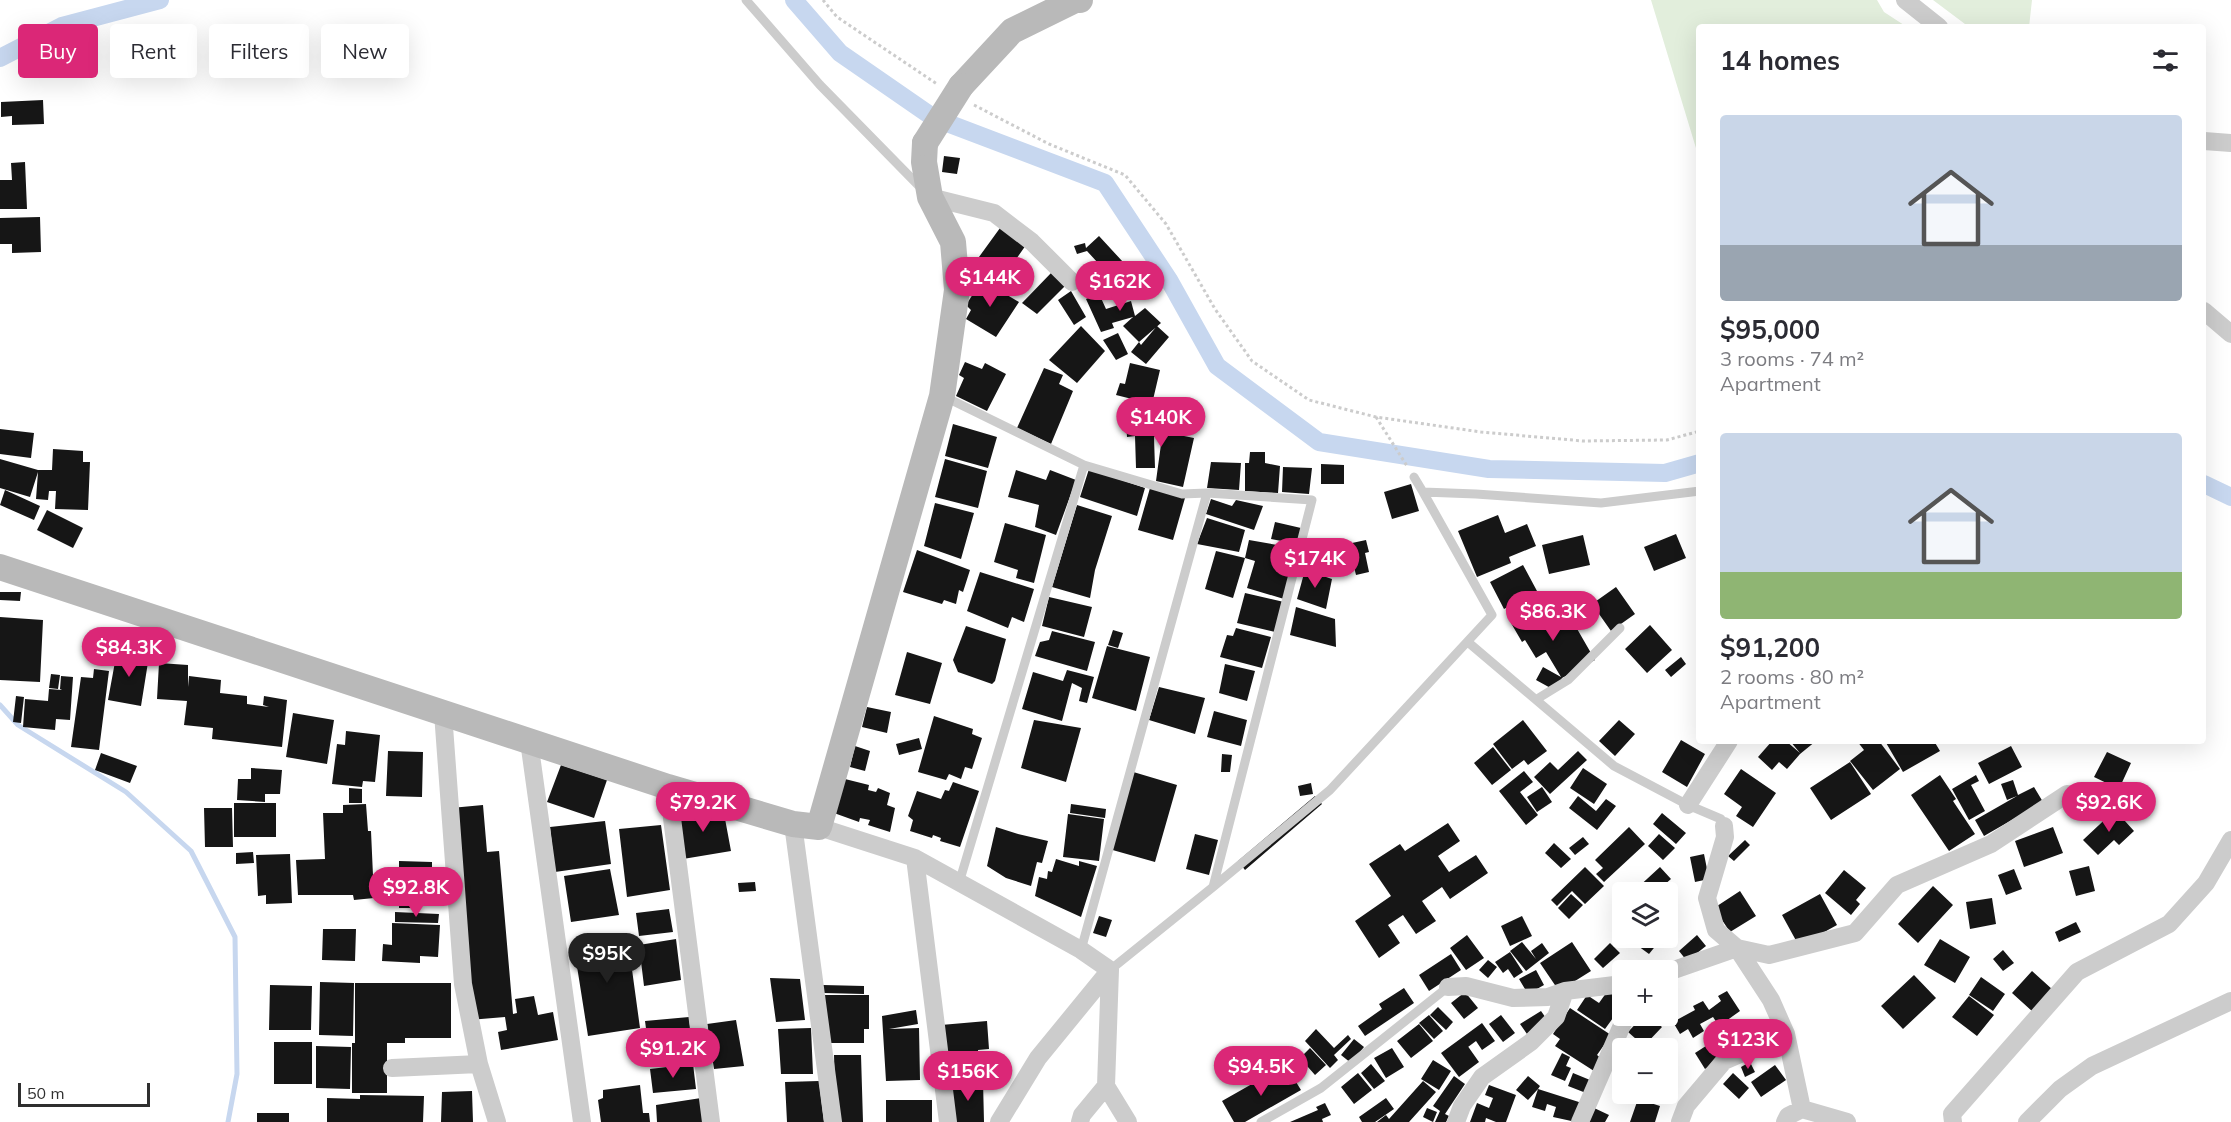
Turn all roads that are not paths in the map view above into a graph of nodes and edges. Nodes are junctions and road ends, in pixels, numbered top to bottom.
1 (746, 0) edge
2 (1080, 0) edge
3 (1905, 0) edge
4 (1935, 24) edge
5 (2206, 141) edge
6 (2231, 143) edge
7 (930, 197) junction
8 (1072, 282) dead end
9 (2206, 313) edge
10 (2231, 334) edge
11 (942, 396) junction
12 (1084, 465) junction
13 (1414, 477) road end
14 (1696, 491) edge
15 (1423, 492) junction
16 (1207, 493) junction
17 (0, 567) edge
18 (1620, 628) dead end
19 (1469, 643) junction
20 (1537, 699) junction
21 (443, 712) junction
22 (530, 741) junction
23 (1727, 744) edge
24 (668, 786) junction
25 (2067, 794) dead end
26 (1688, 805) junction
27 (793, 824) junction
28 (1724, 826) joint
29 (819, 827) junction
30 (2231, 840) edge
31 (915, 858) junction
32 (959, 883) junction
33 (1213, 887) junction
34 (1737, 948) junction
35 (1081, 950) junction
36 (1110, 969) junction
37 (1678, 969) edge
38 (1612, 985) edge
39 (1448, 987) joint
40 (1565, 991) junction
41 (2231, 1001) edge
42 (1622, 1026) edge
43 (1786, 1034) junction
44 (479, 1064) junction
45 (392, 1068) dead end
46 (1106, 1086) junction
47 (1802, 1109) junction
48 (497, 1122) edge
49 (582, 1122) edge
50 (711, 1122) edge
51 (833, 1122) edge
52 (948, 1122) edge
53 (999, 1122) edge
54 (1080, 1122) edge
55 (1128, 1122) edge
56 (1261, 1122) edge
57 (1456, 1122) edge
58 (1580, 1122) edge
59 (1680, 1122) edge
60 (1785, 1122) edge
61 (1847, 1122) edge
62 (1953, 1122) edge
63 (2027, 1122) edge

1 - 7 lane
2 - 7 street, bridge
3 - 4 street
5 - 6 street
7 - 8 street
7 - 11 street
9 - 10 street
11 - 12 lane
11 - 29 street
12 - 16 lane
12 - 32 lane
13 - 15 lane
14 - 15 lane
15 - 19 lane
16 - 33 lane
16 - 35 lane
17 - 21 street
18 - 20 lane
19 - 20 lane
19 - 33 lane
20 - 26 lane
21 - 22 street
21 - 44 street
22 - 24 street
22 - 49 street
23 - 26 street
24 - 27 street
24 - 50 street
25 - 34 street
26 - 28 lane
27 - 29 street
27 - 51 street
28 - 34 street
29 - 31 street
30 - 62 street
31 - 32 street
31 - 52 street
32 - 35 street
33 - 36 lane
34 - 37 street
34 - 43 street
35 - 36 street
36 - 46 street
36 - 53 street
38 - 40 street
39 - 40 street
39 - 56 lane
40 - 57 street
41 - 63 street
42 - 58 street
43 - 47 street
43 - 59 street
44 - 45 street
44 - 48 street
46 - 54 street
46 - 55 street
47 - 60 street
47 - 61 street

